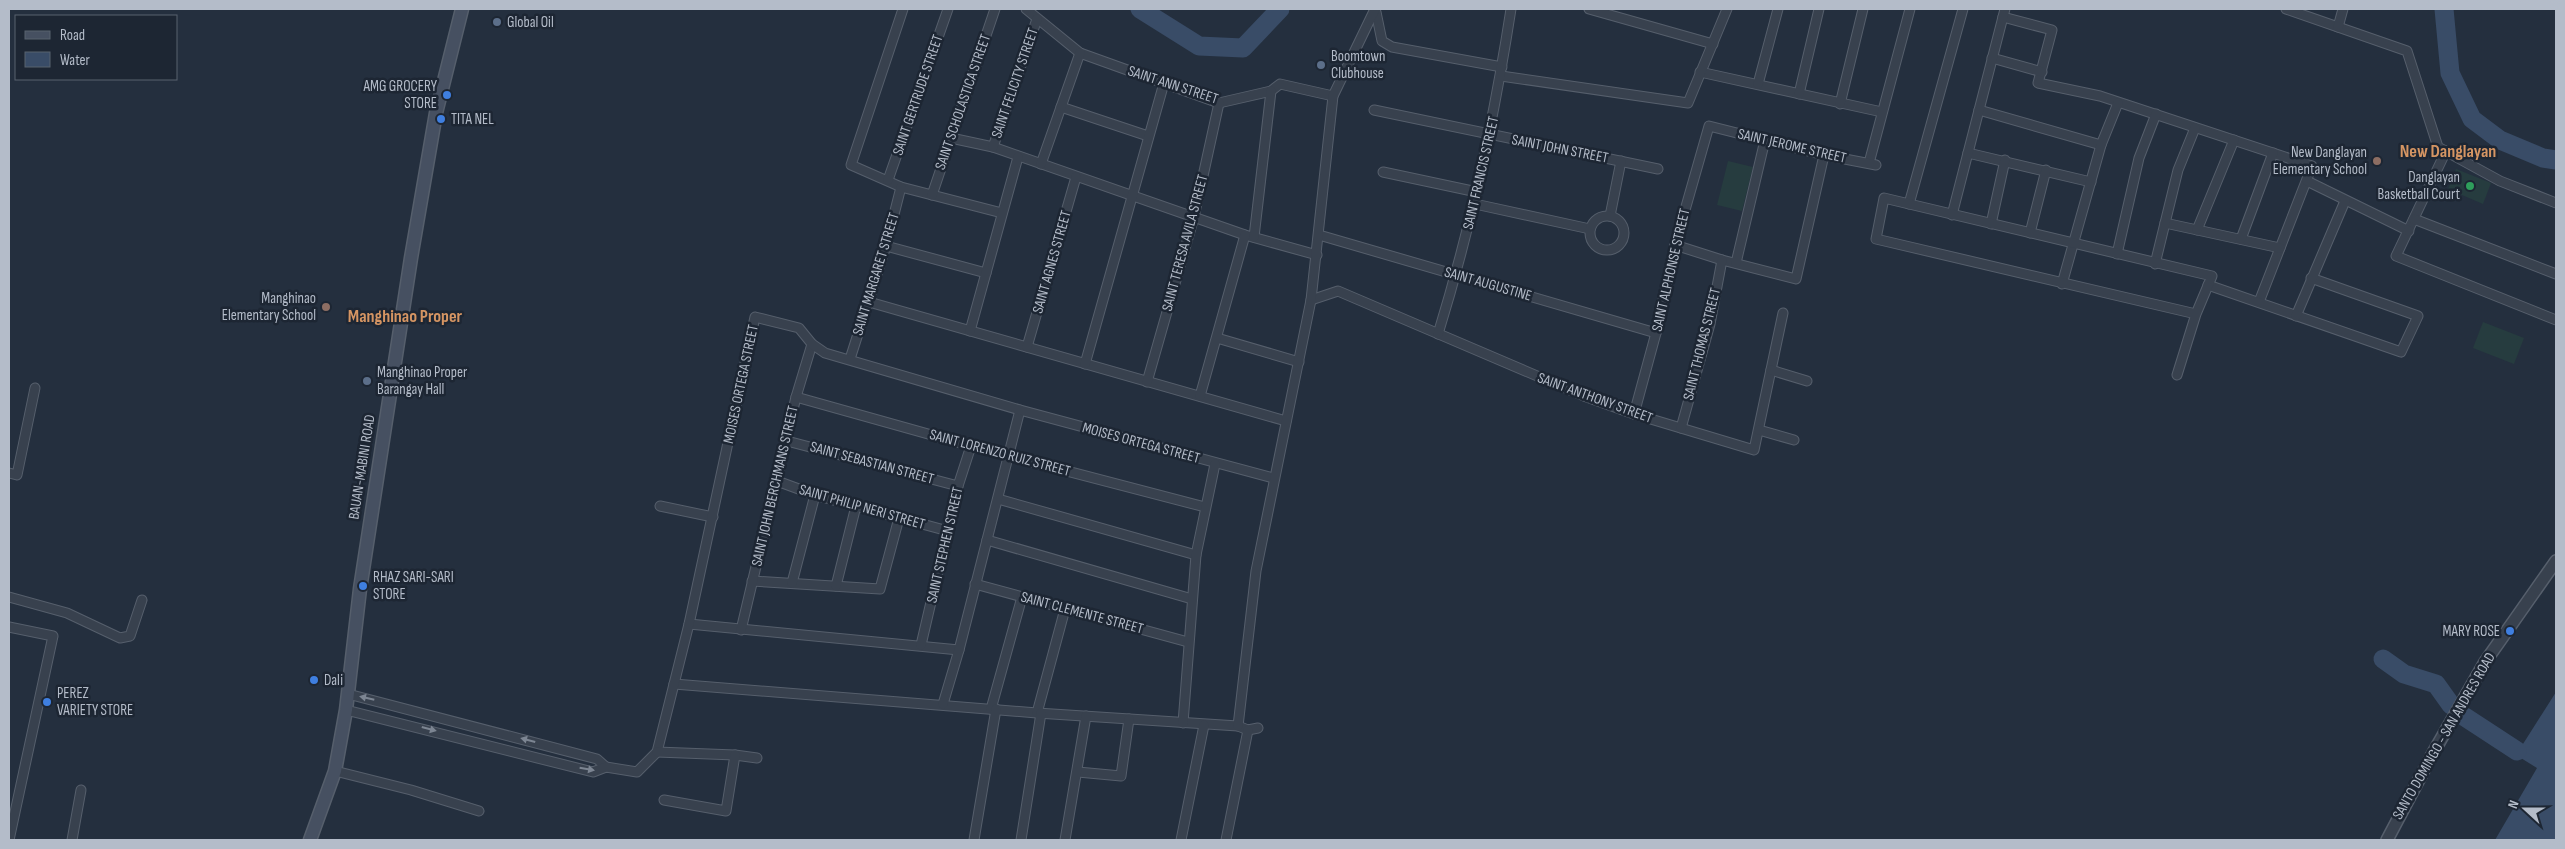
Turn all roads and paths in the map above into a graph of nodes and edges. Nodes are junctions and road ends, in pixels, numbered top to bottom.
1 (462, 9) edge
2 (903, 9) edge
3 (948, 9) edge
4 (995, 9) edge
5 (1026, 9) edge
6 (1511, 9) edge
7 (1589, 9) edge
8 (1727, 9) edge
9 (1778, 9) edge
10 (1819, 9) edge
11 (1863, 9) edge
12 (1910, 9) edge
13 (1963, 9) edge
14 (2286, 9) edge
15 (2343, 9) edge
16 (1376, 10) edge
17 (2004, 13) edge
18 (1037, 19) junction
19 (2338, 27) junction
20 (1713, 44) junction
21 (1080, 53) junction
22 (1992, 58) junction
23 (1502, 72) junction
24 (1700, 72) junction
25 (2042, 72) junction
26 (1164, 83) junction
27 (1758, 84) junction
28 (1271, 92) junction
29 (1799, 94) junction
30 (1333, 96) junction
31 (1219, 103) junction
32 (2118, 103) junction
33 (1840, 104) junction
34 (1061, 107) junction
35 (1374, 110) dead end
36 (1979, 110) junction
37 (1882, 112) junction
38 (2156, 114) junction
39 (1709, 126) joint
40 (2195, 128) junction
41 (1148, 136) junction
42 (1490, 136) junction
43 (951, 138) junction
44 (1765, 140) junction
45 (2234, 140) junction
46 (2101, 145) junction
47 (994, 147) junction
48 (2446, 151) junction
49 (1968, 153) junction
50 (2273, 153) junction
51 (1824, 155) junction
52 (1018, 157) junction
53 (2005, 160) junction
54 (1621, 162) junction
55 (1041, 164) junction
56 (1658, 169) dead end
57 (2046, 170) junction
58 (1383, 172) dead end
59 (1076, 177) junction
60 (888, 180) junction
61 (2307, 181) junction
62 (2091, 182) junction
63 (901, 188) junction
64 (1477, 192) junction
65 (932, 195) junction
66 (1132, 195) junction
67 (2345, 201) junction
68 (2556, 203) edge
69 (1475, 204) junction
70 (1909, 204) junction
71 (1002, 213) junction
72 (1952, 215) junction
73 (1194, 216) junction
74 (1610, 216) junction
75 (2414, 219) junction
76 (2165, 223) junction
77 (1991, 224) junction
78 (1590, 229) junction
79 (2197, 230) junction
80 (2408, 231) junction
81 (2030, 233) junction
82 (1319, 235) junction
83 (1249, 236) junction
84 (2241, 239) junction
85 (1675, 245) junction
86 (2073, 245) junction
87 (886, 246) junction
88 (2280, 248) junction
89 (2117, 254) junction
90 (1317, 255) junction
91 (1722, 260) junction
92 (1736, 263) junction
93 (2155, 264) junction
94 (986, 272) junction
95 (2556, 274) edge
96 (1457, 275) junction
97 (2311, 278) junction
98 (2062, 284) junction
99 (2208, 285) junction
100 (1311, 300) junction
101 (869, 302) junction
102 (2259, 302) junction
103 (1783, 313) dead end
104 (2196, 314) junction
105 (2296, 316) junction
106 (2556, 320) edge
107 (970, 331) junction
108 (1656, 333) junction
109 (1438, 334) junction
110 (1217, 338) junction
111 (812, 344) junction
112 (1028, 347) junction
113 (850, 359) junction
114 (1299, 362) junction
115 (1085, 364) junction
116 (1771, 370) junction
117 (2177, 375) dead end
118 (1807, 381) dead end
119 (1147, 382) junction
120 (35, 388) dead end
121 (1200, 396) junction
122 (796, 397) junction
123 (1020, 410) junction
124 (1634, 414) junction
125 (1286, 422) junction
126 (1681, 428) junction
127 (1758, 430) junction
128 (787, 440) junction
129 (1794, 440) dead end
130 (971, 446) junction
131 (1008, 455) junction
132 (1215, 464) junction
133 (9, 473) edge
134 (1273, 478) junction
135 (777, 481) junction
136 (958, 486) junction
137 (814, 495) junction
138 (998, 499) junction
139 (660, 506) dead end
140 (856, 506) junction
141 (1206, 507) junction
142 (713, 517) junction
143 (899, 518) junction
144 (948, 531) junction
145 (987, 540) junction
146 (1196, 555) junction
147 (2556, 561) edge
148 (752, 581) junction
149 (792, 583) junction
150 (975, 584) junction
151 (836, 586) junction
152 (9, 597) edge
153 (1022, 597) junction
154 (1192, 599) junction
155 (142, 600) dead end
156 (1065, 609) junction
157 (689, 624) junction
158 (9, 628) edge
159 (741, 630) junction
160 (1188, 642) junction
161 (921, 645) junction
162 (959, 650) junction
163 (674, 684) junction
164 (348, 694) junction
165 (943, 704) junction
166 (994, 709) junction
167 (346, 710) junction
168 (1039, 713) junction
169 (1086, 716) junction
170 (1129, 719) junction
171 (1183, 723) junction
172 (1204, 725) junction
173 (1238, 726) junction
174 (1258, 728) dead end
175 (1248, 730) junction
176 (656, 752) junction
177 (735, 755) junction
178 (758, 758) dead end
179 (606, 767) junction
180 (335, 771) junction
181 (1078, 772) junction
182 (81, 790) dead end
183 (664, 800) dead end
184 (479, 811) dead end
185 (9, 840) edge
186 (72, 840) edge
187 (310, 840) edge
188 (974, 840) edge
189 (1021, 840) edge
190 (1065, 840) edge
191 (1181, 840) edge
192 (1226, 840) edge
193 (2388, 840) edge

1 - 164 main road, BAUAN-MABINI ROAD
2 - 60 street
3 - 60 street, SAINT GERTRUDE STREET
4 - 43 street, SAINT SCHOLASTICA STREET
5 - 18 street, SAINT ANN STREET
6 - 23 street, SAINT FRANCIS STREET
7 - 20 street
8 - 20 street
9 - 27 street
10 - 29 street
11 - 33 street
12 - 37 street
13 - 70 street
14 - 19 street
15 - 19 street
16 - 23 street
16 - 30 street
17 - 22 street
17 - 25 street
18 - 21 street, SAINT ANN STREET
18 - 47 street, SAINT FELICITY STREET
19 - 48 street
20 - 24 street
21 - 26 street, SAINT ANN STREET
21 - 34 street
22 - 25 street
22 - 36 street
23 - 24 street
23 - 42 street, SAINT FRANCIS STREET
24 - 27 street
25 - 32 street
26 - 31 street, SAINT ANN STREET
26 - 41 street
27 - 29 street
28 - 30 street, SAINT ANN STREET
28 - 31 street, SAINT ANN STREET
28 - 83 street
29 - 33 street
30 - 82 street
31 - 73 street, SAINT TERESA AVILA STREET
32 - 38 street
32 - 46 street
33 - 37 street
34 - 41 street
34 - 55 street
35 - 42 street, SAINT JOHN STREET
36 - 46 street
36 - 49 street
37 - 51 street, SAINT JEROME STREET
38 - 40 street
38 - 89 street
39 - 44 street, SAINT JEROME STREET
39 - 85 street, SAINT ALPHONSE STREET
40 - 45 street
40 - 76 street
41 - 66 street
42 - 54 street, SAINT JOHN STREET
42 - 64 street, SAINT FRANCIS STREET
43 - 47 street
43 - 65 street, SAINT SCHOLASTICA STREET
44 - 51 street, SAINT JEROME STREET
44 - 92 street
45 - 50 street
45 - 79 street
46 - 62 street
47 - 52 street
48 - 68 street
48 - 75 street
49 - 53 street
49 - 72 street
50 - 61 street
50 - 84 street
51 - 92 street
52 - 55 street
52 - 71 street
53 - 57 street
53 - 77 street
54 - 56 street, SAINT JOHN STREET
54 - 74 street
55 - 59 street
57 - 62 street
57 - 81 street
58 - 64 street
59 - 66 street
59 - 112 street, SAINT AGNES STREET
60 - 63 street
61 - 67 street
61 - 88 street
62 - 86 street
63 - 65 street
63 - 87 street, SAINT MARGARET STREET
64 - 69 street, SAINT FRANCIS STREET
65 - 71 street
66 - 73 street
66 - 115 street
67 - 80 street
67 - 97 street
69 - 78 street
69 - 96 street, SAINT FRANCIS STREET
70 - 72 street
70 - 98 street
71 - 94 street
72 - 77 street
73 - 83 street
73 - 119 street, SAINT TERESA AVILA STREET
74 - 78 street
74 - 78 street
75 - 80 street
75 - 95 street
76 - 79 street
76 - 93 street
77 - 81 street
79 - 84 street
80 - 106 street
81 - 86 street
82 - 90 street
82 - 96 street, SAINT AUGUSTINE
83 - 90 street
83 - 110 street
84 - 88 street
85 - 91 street
85 - 108 street, SAINT ALPHONSE STREET
86 - 89 street
86 - 98 street
87 - 94 street
87 - 101 street, SAINT MARGARET STREET
88 - 102 street
89 - 93 street
90 - 100 street
91 - 92 street
91 - 126 street, SAINT THOMAS STREET
93 - 99 street
94 - 107 street
96 - 108 street, SAINT AUGUSTINE
96 - 109 street, SAINT FRANCIS STREET
97 - 105 street
97 - 105 street
98 - 104 street
99 - 102 street
99 - 104 street
100 - 109 street, SAINT ANTHONY STREET
100 - 114 street
101 - 107 street
101 - 113 street, SAINT MARGARET STREET
102 - 105 street
103 - 116 street, SAINT ANTHONY STREET
104 - 117 street
107 - 112 street
108 - 124 street, SAINT ALPHONSE STREET
109 - 124 street, SAINT ANTHONY STREET
110 - 114 street
110 - 121 street
111 - 113 street, MOISES ORTEGA STREET
111 - 122 street, SAINT JOHN BERCHMANS STREET
111 - 142 street, MOISES ORTEGA STREET
112 - 115 street
113 - 123 street, MOISES ORTEGA STREET
114 - 125 street
115 - 119 street
116 - 118 street
116 - 127 street, SAINT ANTHONY STREET
119 - 121 street
120 - 133 street
121 - 125 street
122 - 128 street, SAINT JOHN BERCHMANS STREET
122 - 130 street, SAINT LORENZO RUIZ STREET
123 - 131 street
123 - 132 street, MOISES ORTEGA STREET
124 - 126 street, SAINT ANTHONY STREET
125 - 134 street
126 - 127 street, SAINT ANTHONY STREET
127 - 129 street
128 - 135 street, SAINT JOHN BERCHMANS STREET
128 - 136 street, SAINT SEBASTIAN STREET
130 - 131 street, SAINT LORENZO RUIZ STREET
130 - 136 street, SAINT STEPHEN STREET
131 - 138 street
131 - 141 street, SAINT LORENZO RUIZ STREET
132 - 134 street, MOISES ORTEGA STREET
132 - 141 street
134 - 173 street
135 - 137 street, SAINT PHILIP NERI STREET
135 - 148 street, SAINT JOHN BERCHMANS STREET
136 - 144 street, SAINT STEPHEN STREET
137 - 140 street, SAINT PHILIP NERI STREET
137 - 149 street
138 - 145 street
138 - 146 street
139 - 142 street
140 - 143 street, SAINT PHILIP NERI STREET
140 - 151 street
141 - 146 street
142 - 157 street, MOISES ORTEGA STREET
143 - 144 street, SAINT PHILIP NERI STREET
143 - 151 street
144 - 161 street, SAINT STEPHEN STREET
145 - 150 street
145 - 154 street
146 - 154 street
147 - 193 street, SANTO DOMINGO - SAN ANDRES ROAD
148 - 149 street
148 - 159 street, SAINT JOHN BERCHMANS STREET
149 - 151 street
150 - 153 street, SAINT CLEMENTE STREET
150 - 162 street
152 - 155 street
153 - 156 street, SAINT CLEMENTE STREET
153 - 166 street
154 - 160 street
156 - 160 street, SAINT CLEMENTE STREET
156 - 168 street
157 - 159 street
157 - 163 street, MOISES ORTEGA STREET
158 - 185 street
159 - 161 street
160 - 171 street
161 - 162 street
162 - 165 street
163 - 165 street
163 - 176 street, MOISES ORTEGA STREET
164 - 167 main road, BAUAN-MABINI ROAD
179 -> 164 street
165 - 166 street
166 - 168 street
166 - 188 street
167 -> 179 street
167 - 180 main road, BAUAN-MABINI ROAD
168 - 169 street
168 - 189 street
169 - 170 street
169 - 181 street
170 - 171 street
170 - 181 street
171 - 172 street
172 - 173 street
172 - 191 street
173 - 175 street
174 - 175 street
175 - 192 street
176 - 177 street
176 - 179 street, MOISES ORTEGA STREET
177 - 178 street
177 - 183 street
180 - 184 street
180 - 187 main road, BAUAN-MABINI ROAD
181 - 190 street
182 - 186 street

